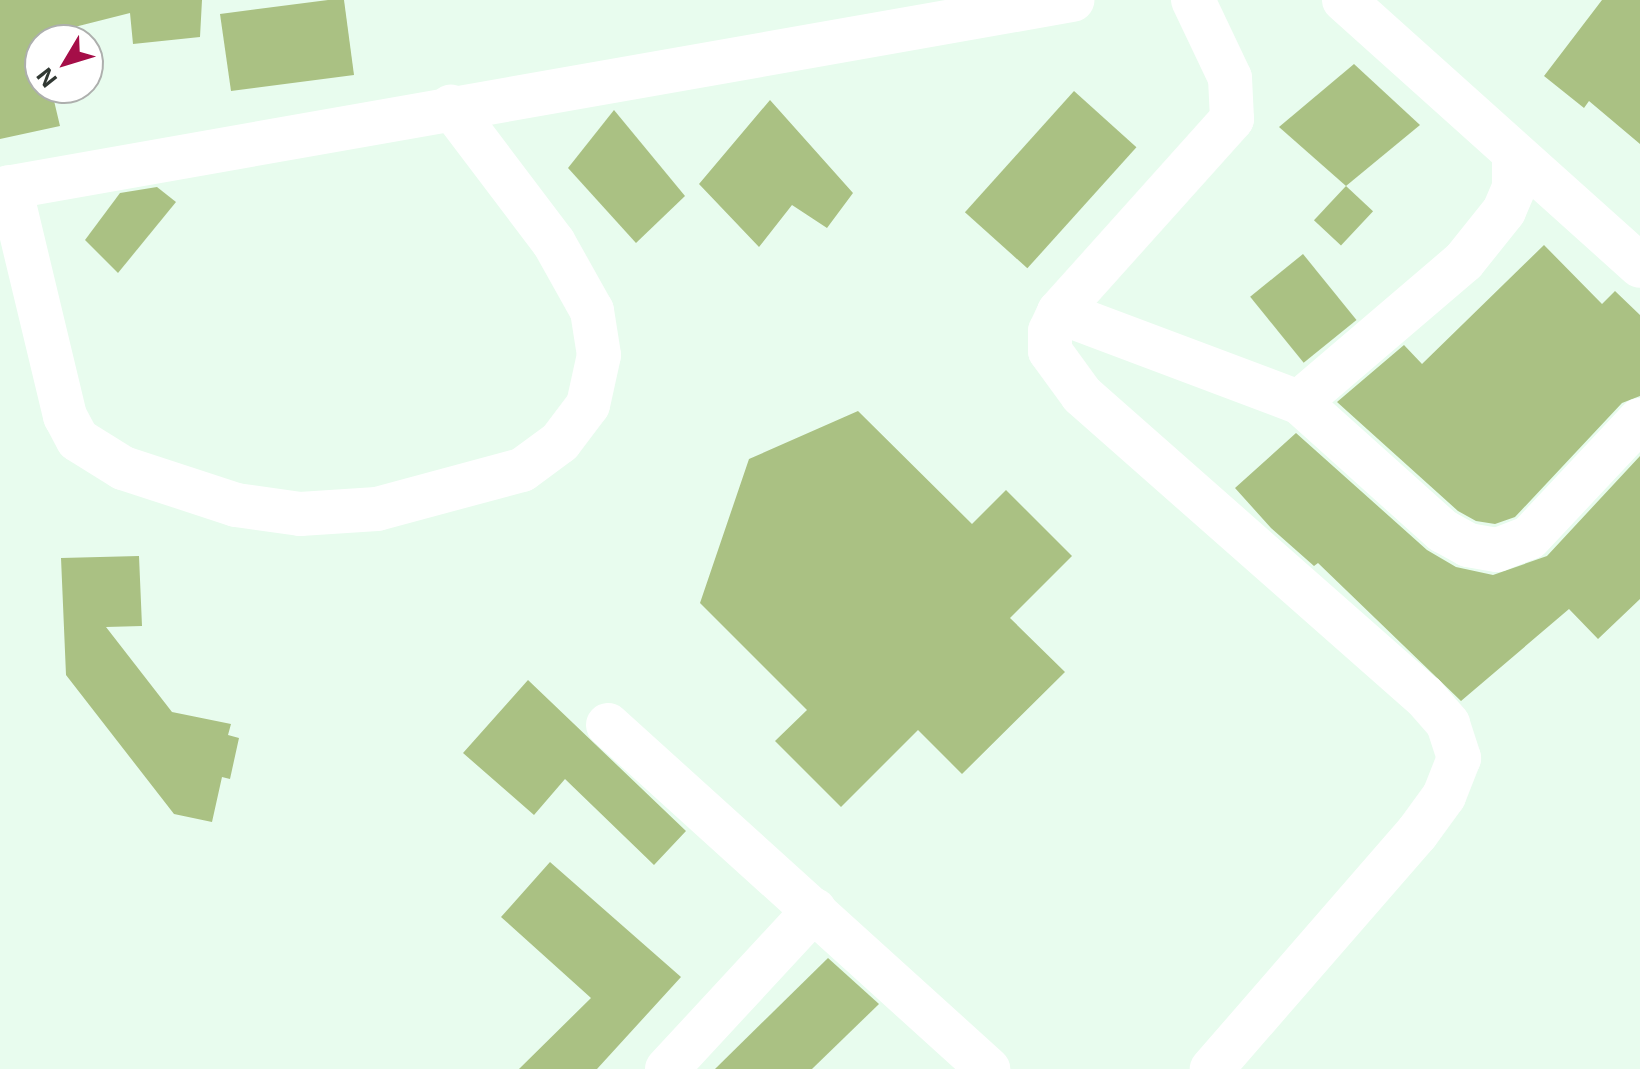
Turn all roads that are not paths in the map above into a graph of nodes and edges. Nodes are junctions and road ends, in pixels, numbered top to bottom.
1 (1072, 0) edge
2 (1193, 0) edge
3 (1344, 0) edge
4 (451, 107) junction
5 (1514, 157) junction
6 (5, 188) edge
7 (1640, 266) edge
8 (1059, 312) junction
9 (1299, 402) junction
10 (1640, 420) edge
11 (608, 725) dead end
12 (814, 910) junction
13 (667, 1069) edge
14 (988, 1069) edge
15 (1212, 1069) edge

1 - 4 street
2 - 8 street
3 - 5 street
4 - 6 street
4 - 6 street
5 - 7 street
5 - 9 street
8 - 9 street
8 - 15 street
9 - 10 street
11 - 12 street
12 - 13 street
12 - 14 street

